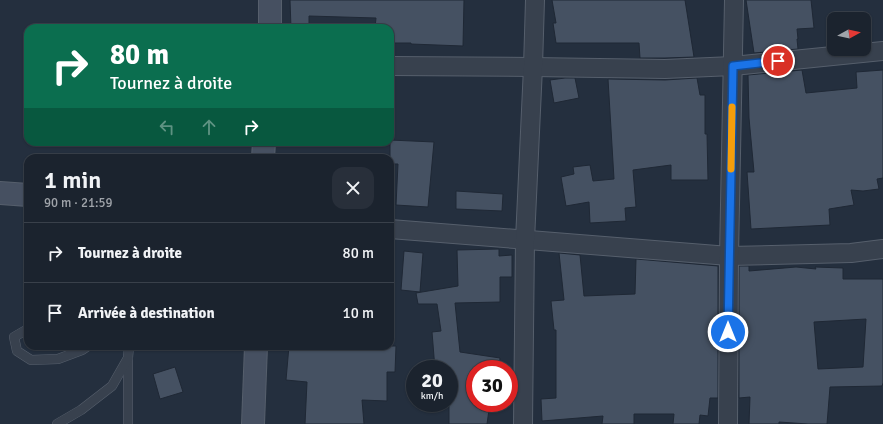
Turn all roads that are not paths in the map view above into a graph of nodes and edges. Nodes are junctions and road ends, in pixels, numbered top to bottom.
1 (270, 0) edge
2 (534, 0) edge
3 (734, 0) edge
4 (270, 24) edge
5 (883, 51) edge
6 (394, 66) edge
7 (733, 66) junction
8 (533, 67) junction
9 (0, 193) edge
10 (24, 195) edge
11 (394, 229) edge
12 (525, 240) junction
13 (883, 249) edge
14 (729, 256) junction
15 (24, 331) edge
16 (82, 350) edge
17 (128, 350) edge
18 (256, 350) edge
19 (128, 358) junction
20 (57, 424) edge
21 (128, 424) edge
22 (253, 424) edge
23 (523, 424) edge
24 (728, 424) edge

1 - 4 street
2 - 8 street
3 - 7 street
5 - 7 street
6 - 8 street
7 - 8 street
7 - 14 street
8 - 12 street
9 - 10 street
11 - 12 street
12 - 14 street
12 - 23 street
13 - 14 street
14 - 24 street
15 - 16 lane
17 - 19 lane
18 - 22 street
19 - 20 lane
19 - 21 lane

